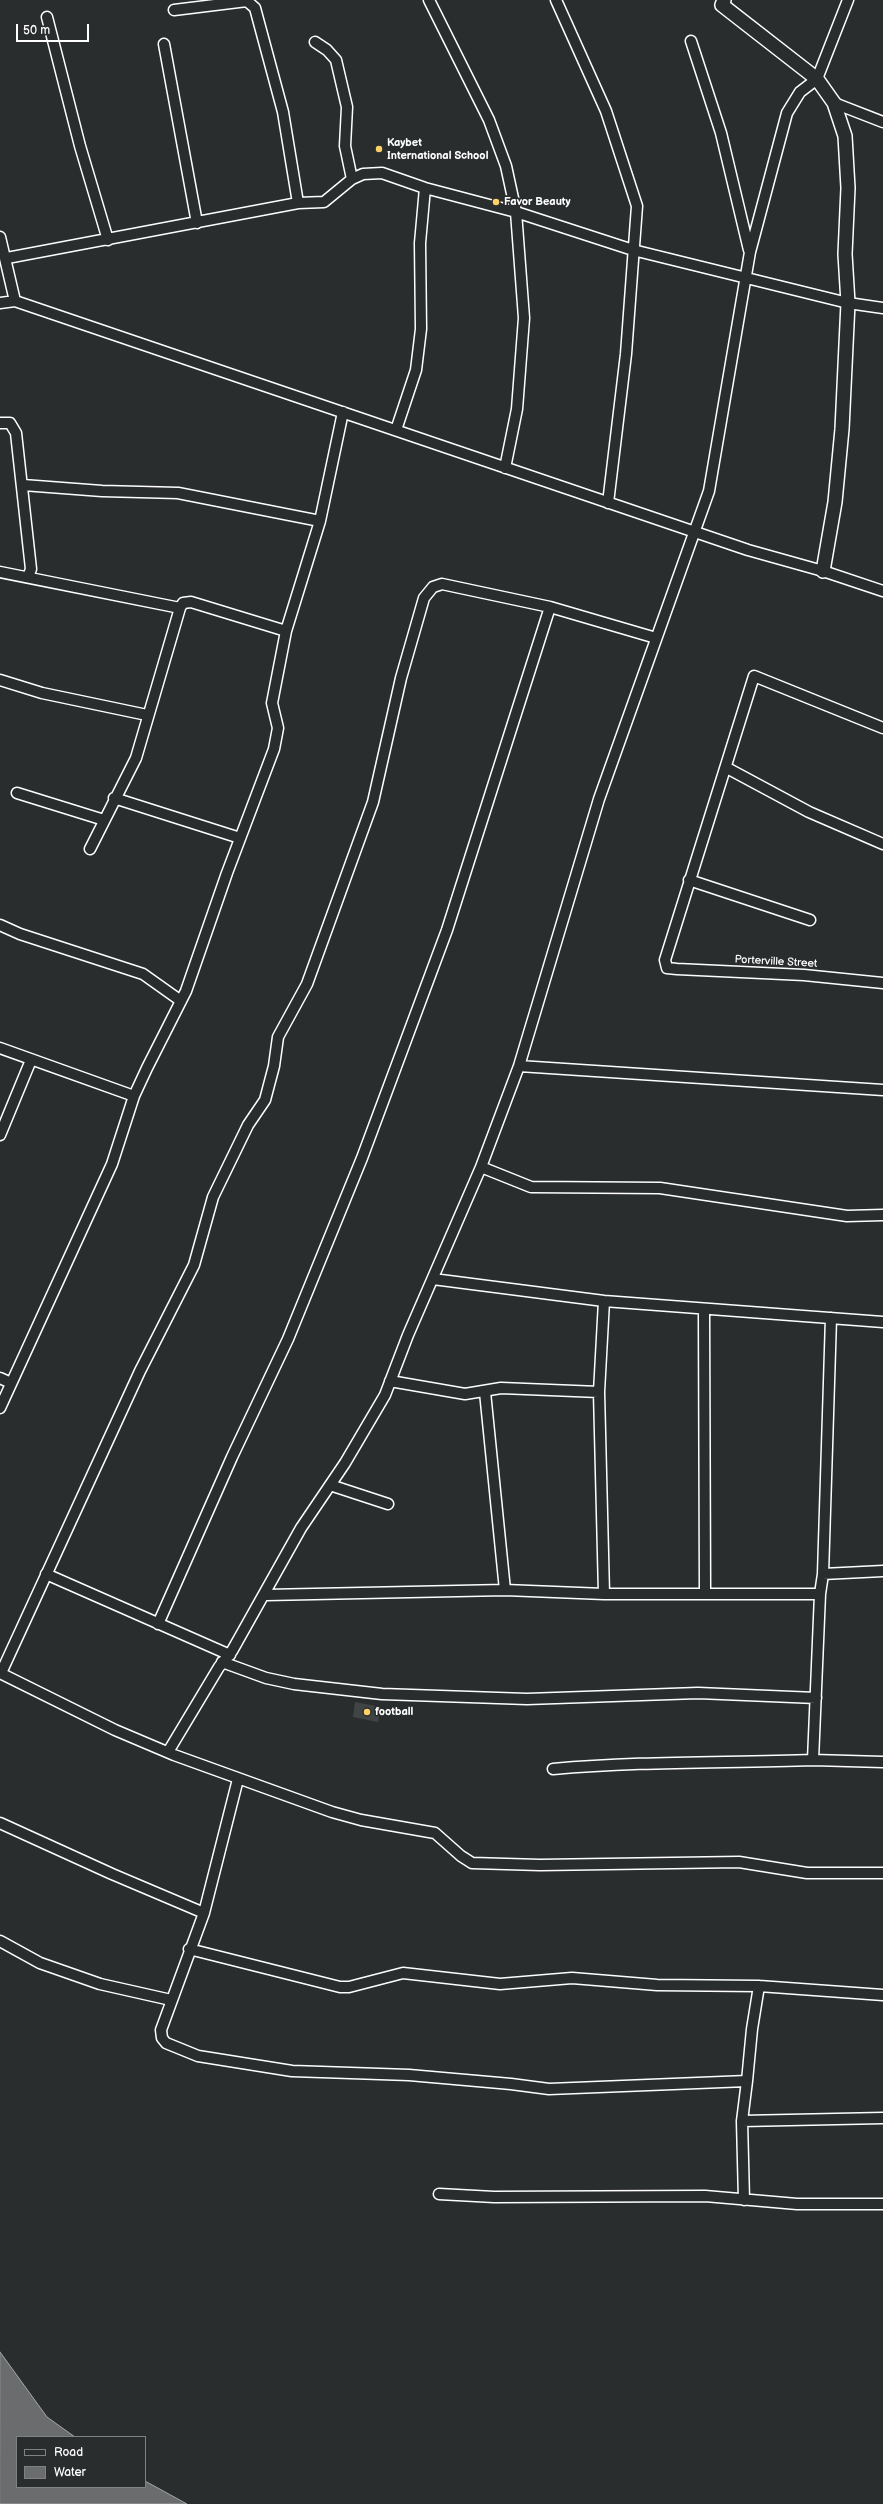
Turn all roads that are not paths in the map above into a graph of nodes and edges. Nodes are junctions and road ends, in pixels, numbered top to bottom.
1 (430, 0) edge
2 (556, 0) edge
3 (848, 0) edge
4 (720, 2) edge
5 (174, 10) dead end
6 (47, 17) dead end
7 (691, 41) dead end
8 (315, 42) dead end
9 (164, 44) dead end
10 (817, 79) junction
11 (834, 103) junction
12 (883, 122) edge
13 (352, 179) junction
14 (425, 188) junction
15 (298, 203) junction
16 (516, 212) junction
17 (198, 223) junction
18 (0, 237) edge
19 (108, 240) junction
20 (633, 250) junction
21 (750, 252) junction
22 (7, 258) junction
23 (746, 277) junction
24 (15, 301) junction
25 (0, 303) edge
26 (848, 303) junction
27 (883, 308) edge
28 (343, 412) junction
29 (0, 424) edge
30 (396, 430) junction
31 (506, 468) junction
32 (23, 485) junction
33 (608, 503) junction
34 (320, 521) junction
35 (694, 532) junction
36 (823, 570) junction
37 (0, 572) edge
38 (28, 577) junction
39 (883, 591) edge
40 (550, 607) junction
41 (180, 608) junction
42 (286, 631) junction
43 (656, 638) junction
44 (0, 680) edge
45 (147, 715) junction
46 (883, 728) edge
47 (727, 768) junction
48 (17, 793) dead end
49 (114, 798) junction
50 (104, 820) junction
51 (240, 838) junction
52 (883, 844) edge
53 (90, 849) dead end
54 (689, 880) junction
55 (810, 920) dead end
56 (0, 925) edge
57 (883, 983) edge
58 (181, 1001) junction
59 (0, 1048) edge
60 (31, 1060) junction
61 (519, 1066) junction
62 (883, 1090) edge
63 (134, 1096) junction
64 (0, 1135) edge
65 (480, 1167) junction
66 (883, 1215) edge
67 (433, 1279) junction
68 (604, 1300) junction
69 (704, 1310) junction
70 (831, 1318) junction
71 (883, 1322) edge
72 (0, 1378) edge
73 (390, 1381) junction
74 (11, 1383) junction
75 (485, 1392) junction
76 (599, 1392) junction
77 (0, 1408) edge
78 (330, 1486) junction
79 (388, 1504) dead end
80 (883, 1570) edge
81 (46, 1574) junction
82 (823, 1574) junction
83 (506, 1590) junction
84 (705, 1593) junction
85 (604, 1594) junction
86 (820, 1594) junction
87 (266, 1595) junction
88 (158, 1624) junction
89 (230, 1655) junction
90 (222, 1662) junction
91 (1, 1673) edge
92 (816, 1698) junction
93 (168, 1752) junction
94 (813, 1760) junction
95 (883, 1762) edge
96 (553, 1768) dead end
97 (238, 1778) junction
98 (0, 1823) edge
99 (883, 1873) edge
100 (204, 1913) junction
101 (0, 1941) edge
102 (189, 1949) junction
103 (759, 1986) junction
104 (883, 1995) edge
105 (171, 2000) junction
106 (747, 2081) junction
107 (883, 2118) edge
108 (742, 2121) junction
109 (439, 2194) dead end
110 (744, 2200) junction
111 (883, 2204) edge

1 - 16 street
2 - 20 street
3 - 10 street
4 - 10 street
5 - 15 street
6 - 19 street
7 - 21 street
8 - 13 street
9 - 17 street
10 - 11 street
10 - 21 street
11 - 12 street
11 - 26 street
13 - 14 street
13 - 15 street
14 - 16 street
14 - 30 street
15 - 17 street
16 - 20 street
16 - 31 street
17 - 19 street
18 - 22 street
19 - 22 street
20 - 23 street
20 - 33 street
21 - 23 street
22 - 24 street
23 - 26 street
23 - 35 street
24 - 25 street
24 - 28 street
26 - 27 street
26 - 36 street
28 - 30 street
28 - 34 street
29 - 32 street
30 - 31 street
31 - 33 street
32 - 34 street
32 - 38 street
33 - 35 street
34 - 42 street
35 - 36 street
35 - 43 street
36 - 39 street
37 - 38 street
38 - 41 street
40 - 43 street
40 - 81 street
40 - 88 street
41 - 42 street
41 - 45 street
42 - 51 street
43 - 61 street
44 - 45 street
45 - 49 street
46 - 47 street
47 - 52 street
47 - 54 street
48 - 50 street
49 - 50 street
49 - 51 street
50 - 53 street
51 - 58 street
54 - 55 street
54 - 57 street, Porterville Street
56 - 58 street
58 - 63 street
59 - 60 street
60 - 63 street
60 - 64 street
61 - 62 street
61 - 65 street
63 - 74 street
65 - 66 street
65 - 67 street
67 - 68 street
67 - 73 street
68 - 69 street
68 - 76 street
69 - 70 street
69 - 84 street
70 - 71 street
70 - 82 street
72 - 74 street
73 - 75 street
73 - 78 street
74 - 77 street
75 - 76 street
75 - 83 street
76 - 85 street
78 - 79 street
78 - 87 street
80 - 82 street
81 - 88 street
81 - 91 street
82 - 86 street
83 - 85 street
83 - 87 street
84 - 85 street
84 - 86 street
86 - 92 street
87 - 89 street
88 - 89 street
89 - 90 street
90 - 92 street
90 - 93 street
91 - 93 street
92 - 94 street
93 - 97 street
94 - 95 street
94 - 96 street
97 - 99 street
97 - 100 street
98 - 100 street
100 - 102 street
101 - 105 street
102 - 103 street
102 - 105 street
103 - 104 street
103 - 106 street
105 - 106 street
106 - 108 street
107 - 108 street
108 - 110 street
109 - 110 street
110 - 111 street

